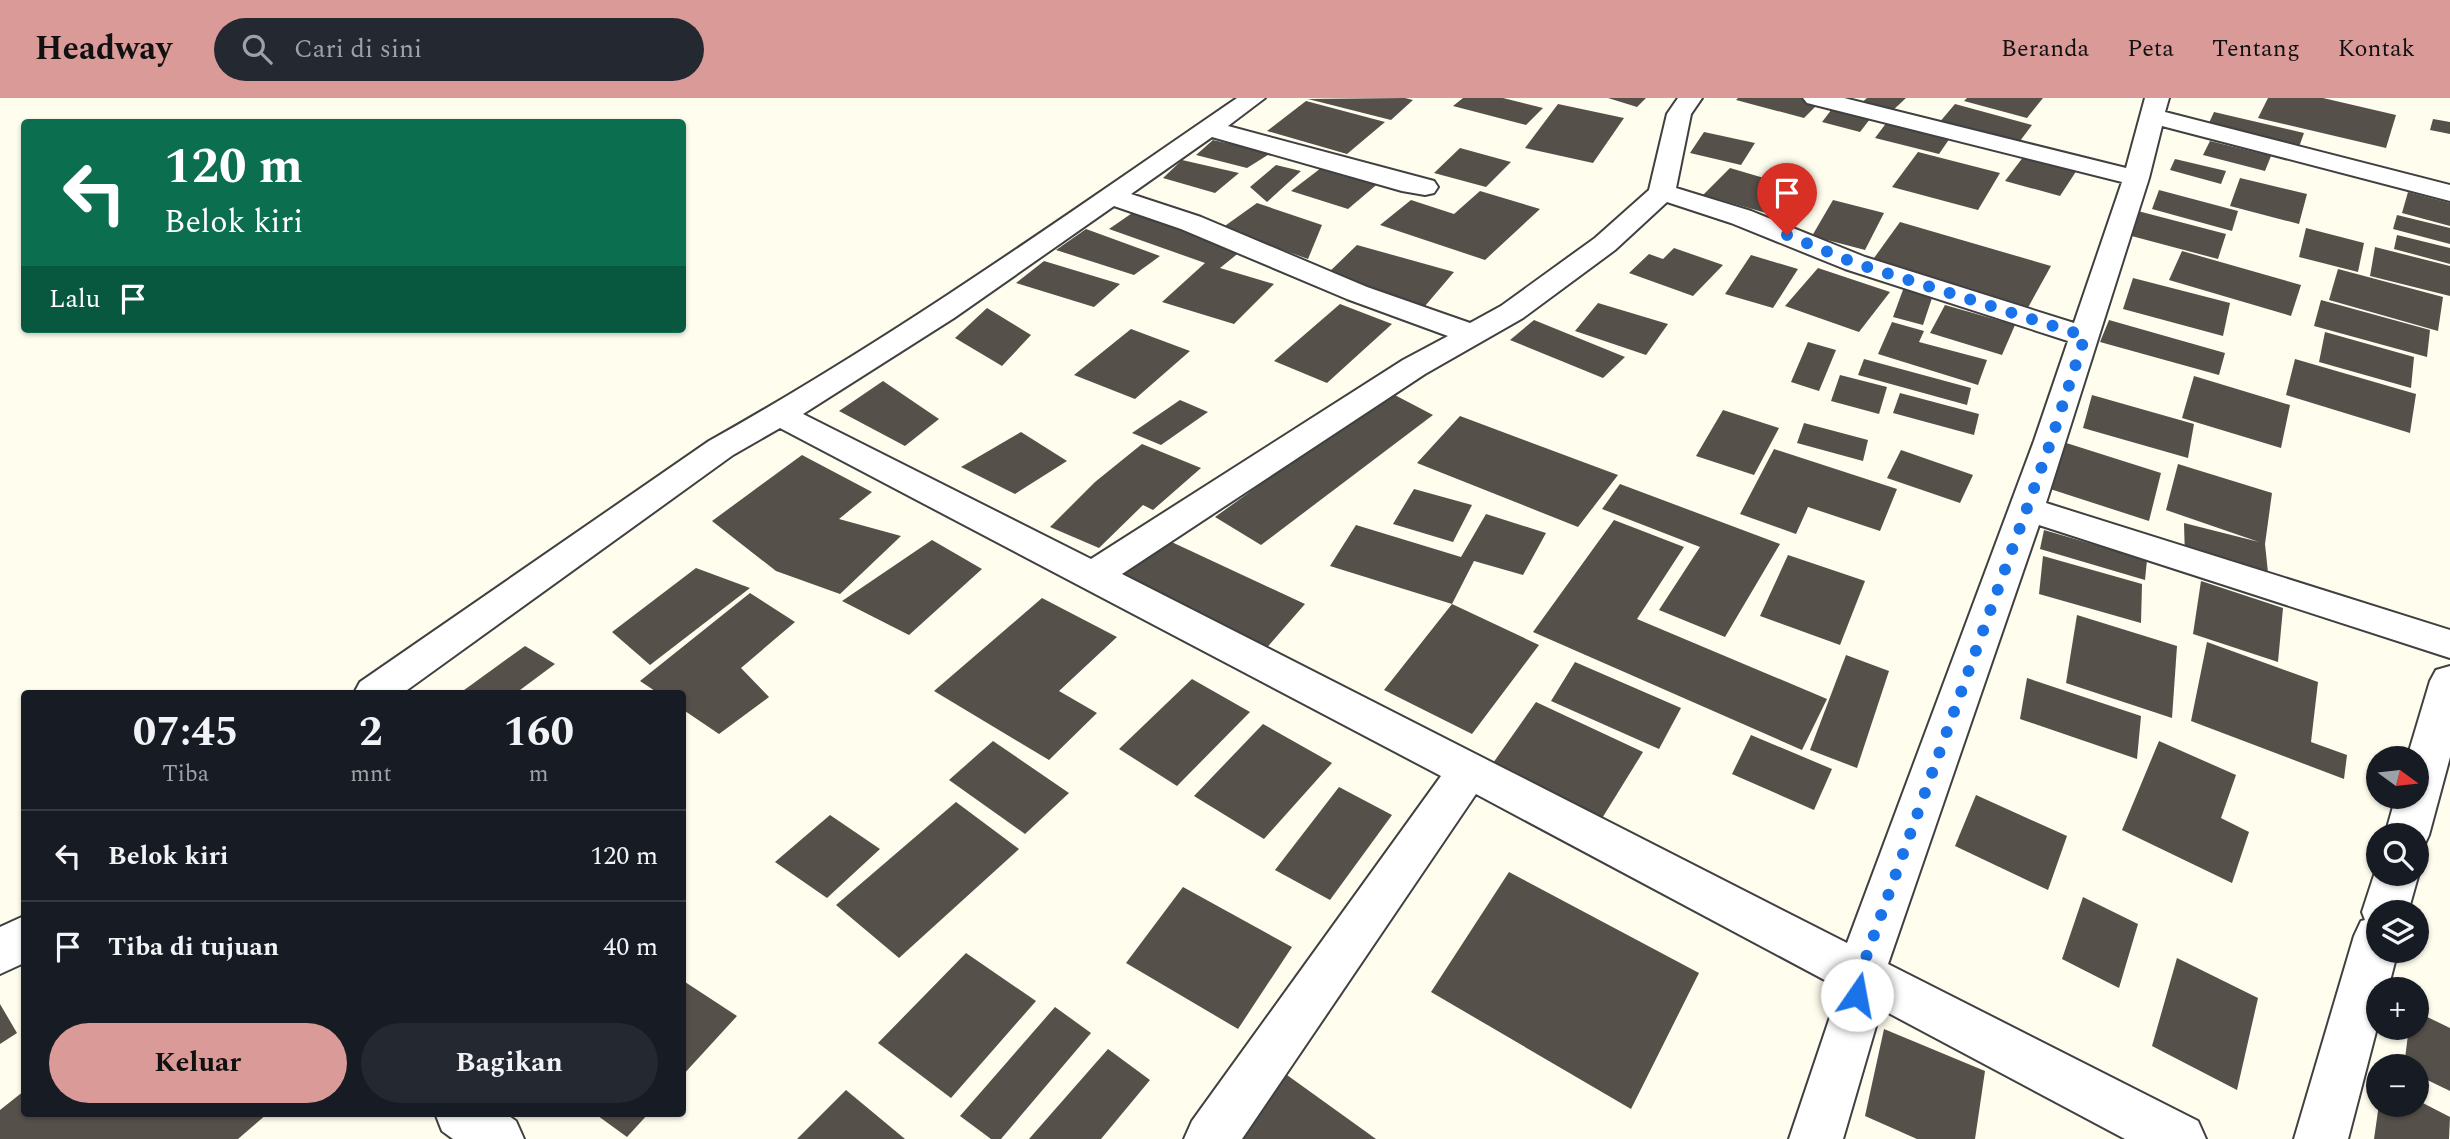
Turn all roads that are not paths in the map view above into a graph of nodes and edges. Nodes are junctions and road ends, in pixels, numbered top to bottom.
1 (1252, 98) edge
2 (1690, 98) edge
3 (1815, 98) edge
4 (2154, 107) edge
5 (1207, 128) junction
6 (2136, 178) junction
7 (1425, 187) dead end
8 (1662, 192) junction
9 (2450, 193) edge
10 (1110, 195) junction
11 (1475, 335) junction
12 (2085, 336) junction
13 (779, 415) junction
14 (2025, 508) junction
15 (1093, 575) junction
16 (2450, 644) edge
17 (2450, 681) edge
18 (378, 690) edge
19 (1469, 771) junction
20 (2410, 823) edge
21 (21, 939) edge
22 (0, 953) edge
23 (2370, 963) edge
24 (1860, 974) junction
25 (467, 1117) edge
26 (497, 1139) edge
27 (1211, 1139) edge
28 (1816, 1139) edge
29 (2179, 1139) edge
30 (2321, 1139) edge

1 - 5 street
2 - 8 street
3 - 6 street
4 - 6 street
4 - 9 street
5 - 7 street
5 - 10 street
6 - 12 street
8 - 11 street
8 - 12 street
10 - 11 street
10 - 13 street
11 - 15 street
12 - 14 street
13 - 15 street
13 - 18 street
14 - 16 street
14 - 24 street
15 - 19 street
17 - 20 street
19 - 24 street
19 - 27 street
21 - 22 street
23 - 30 street
24 - 28 street
24 - 29 street
25 - 26 street

